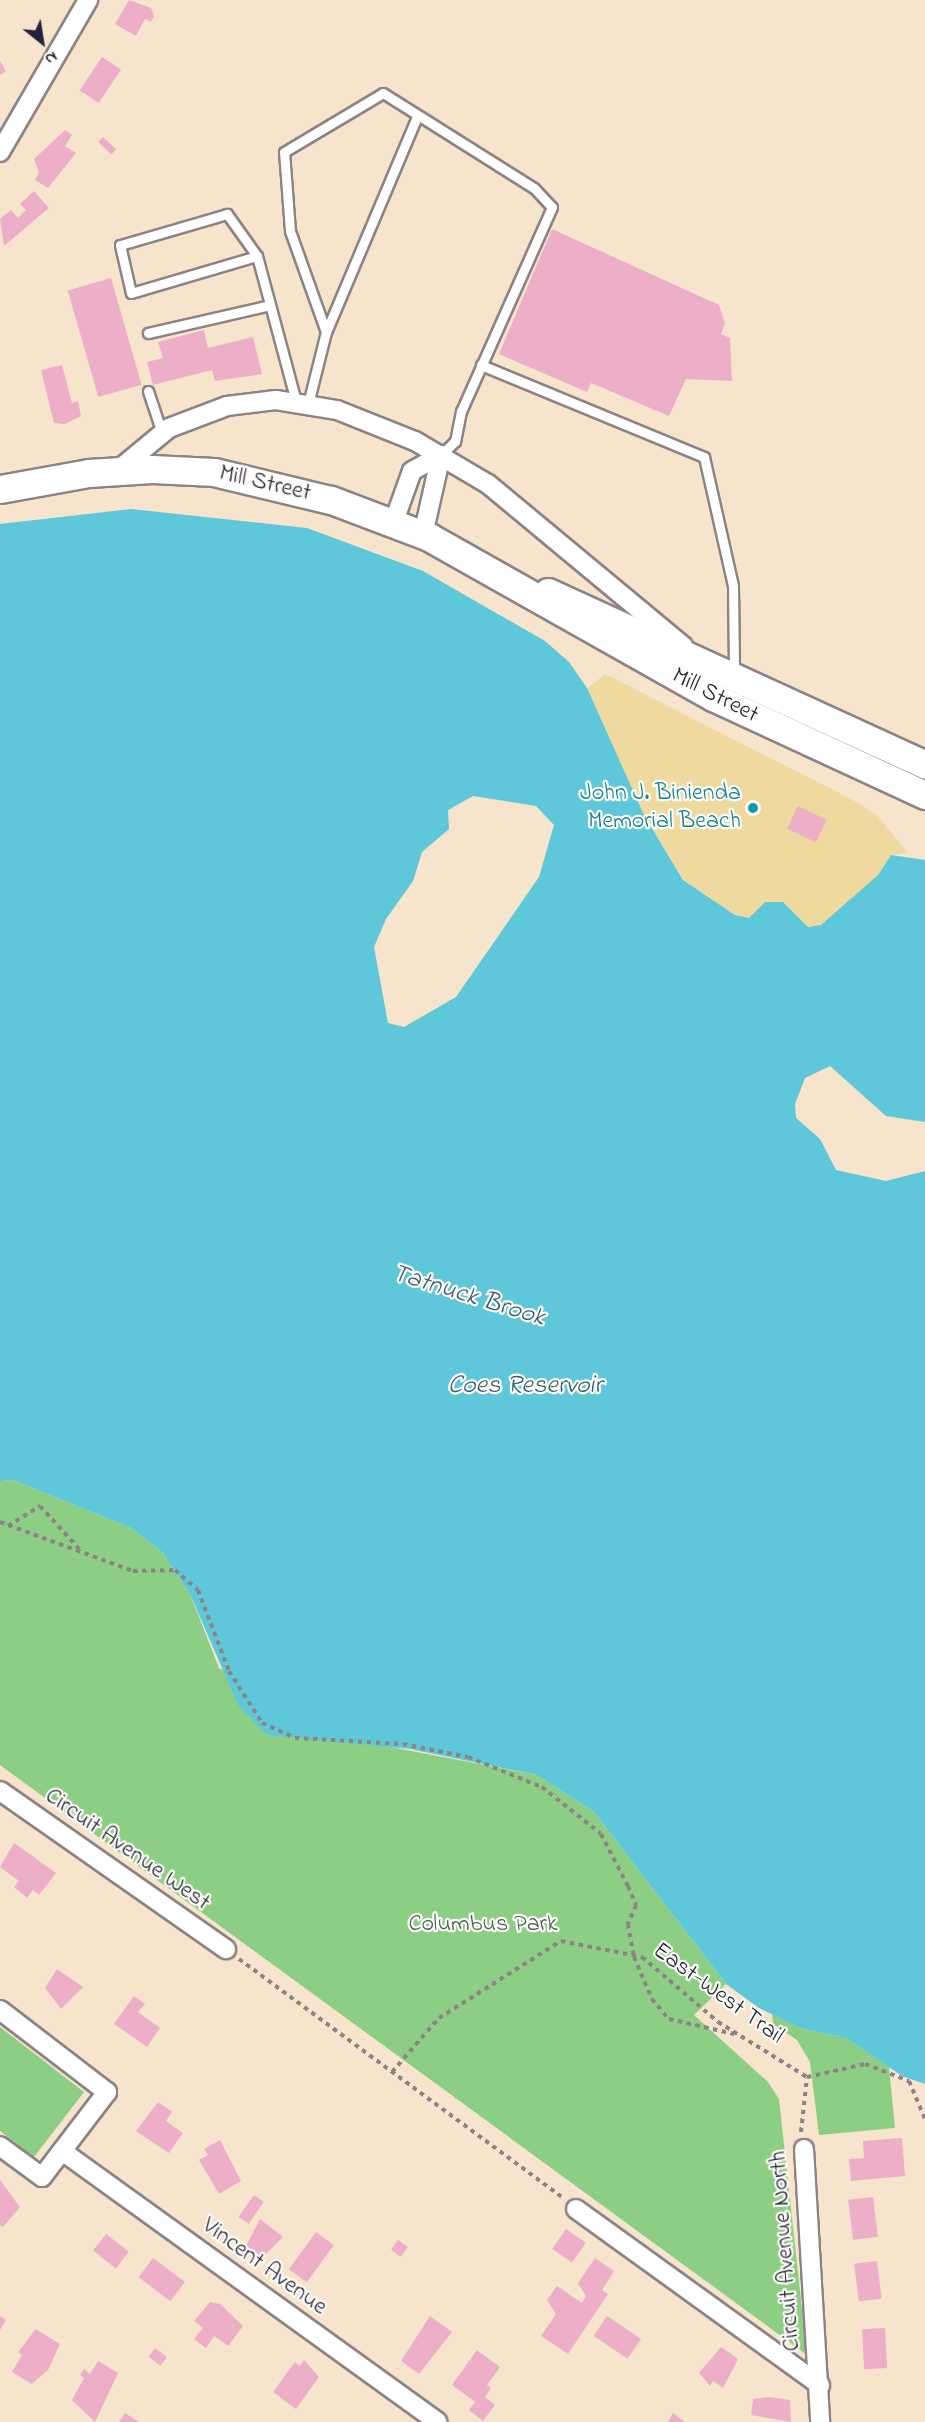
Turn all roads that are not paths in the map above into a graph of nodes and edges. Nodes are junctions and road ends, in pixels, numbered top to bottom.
1 (88, 0) edge
2 (417, 117) junction
3 (0, 152) edge
4 (257, 256) junction
5 (270, 305) junction
6 (326, 332) junction
7 (148, 333) dead end
8 (481, 365) junction
9 (148, 391) dead end
10 (302, 403) junction
11 (162, 433) junction
12 (441, 455) junction
13 (117, 471) junction
14 (0, 489) edge
15 (393, 524) junction
16 (423, 535) junction
17 (513, 580) junction
18 (705, 664) junction
19 (734, 677) junction
20 (925, 765) edge
21 (925, 795) edge
22 (0, 1791) edge
23 (226, 1949) road end
24 (0, 2010) edge
25 (0, 2146) edge
26 (804, 2149) road end
27 (62, 2151) junction
28 (576, 2209) road end
29 (820, 2385) junction
30 (438, 2422) edge
31 (820, 2422) edge

1 - 3 street
2 - 6 lane
2 - 6 lane
2 - 8 lane
4 - 4 lane
4 - 5 lane
5 - 7 lane
5 - 10 lane
6 - 10 lane
8 - 12 lane
8 - 19 lane
9 - 11 lane
10 - 11 street
10 - 12 street
11 - 13 street
12 - 15 street
12 - 16 street
12 - 18 street
13 - 14 main road, Mill Street
13 - 15 main road, Mill Street
15 - 16 main road, Mill Street
16 - 17 main road, Mill Street
17 - 18 main road, Mill Street
17 - 21 main road, Mill Street
18 - 19 main road, Mill Street
19 - 20 main road, Mill Street
22 - 23 street, Circuit Avenue West
24 - 27 street
25 - 27 street
26 - 29 street, Circuit Avenue North
27 - 30 street, Vincent Avenue
28 - 29 street
29 - 31 street, Circuit Avenue North

